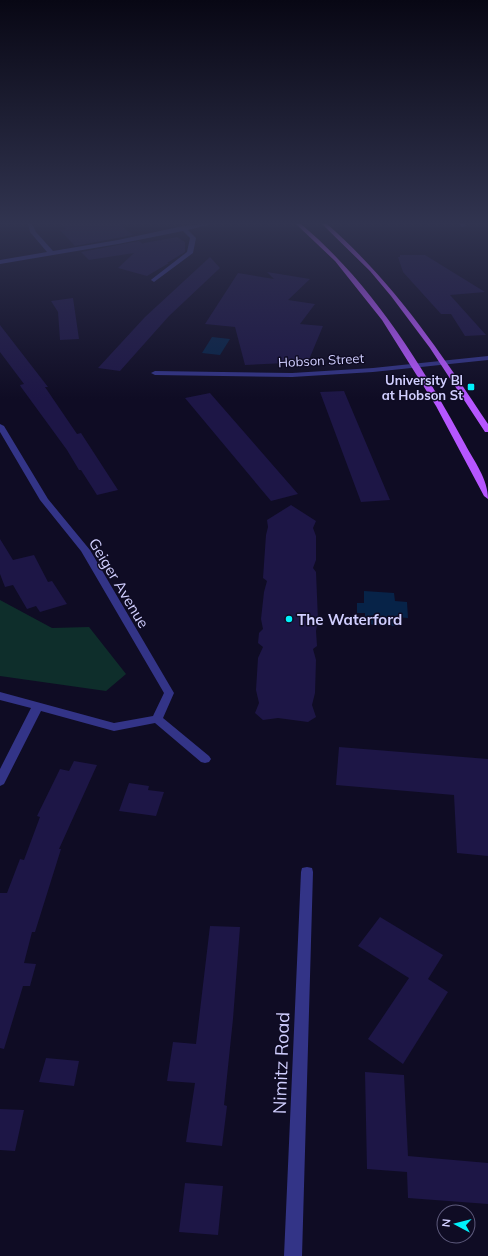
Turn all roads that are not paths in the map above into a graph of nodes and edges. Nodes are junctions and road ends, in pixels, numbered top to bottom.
1 (356, 283) edge
2 (385, 283) edge
3 (488, 358) edge
4 (443, 362) junction
5 (414, 365) junction
6 (155, 373) dead end
7 (0, 426) edge
8 (488, 430) edge
9 (488, 496) edge
10 (0, 696) edge
11 (37, 707) junction
12 (157, 720) junction
13 (205, 759) dead end
14 (0, 781) edge
15 (307, 872) dead end
16 (293, 1256) edge

1 - 5 main road
2 - 4 main road
3 - 4 street, Hobson Street
4 - 5 street, Hobson Street
4 - 8 main road
5 - 6 street, Hobson Street
5 - 9 main road
7 - 12 street, Geiger Avenue
10 - 11 street
11 - 12 street
11 - 14 street
12 - 13 street
15 - 16 street, Nimitz Road

